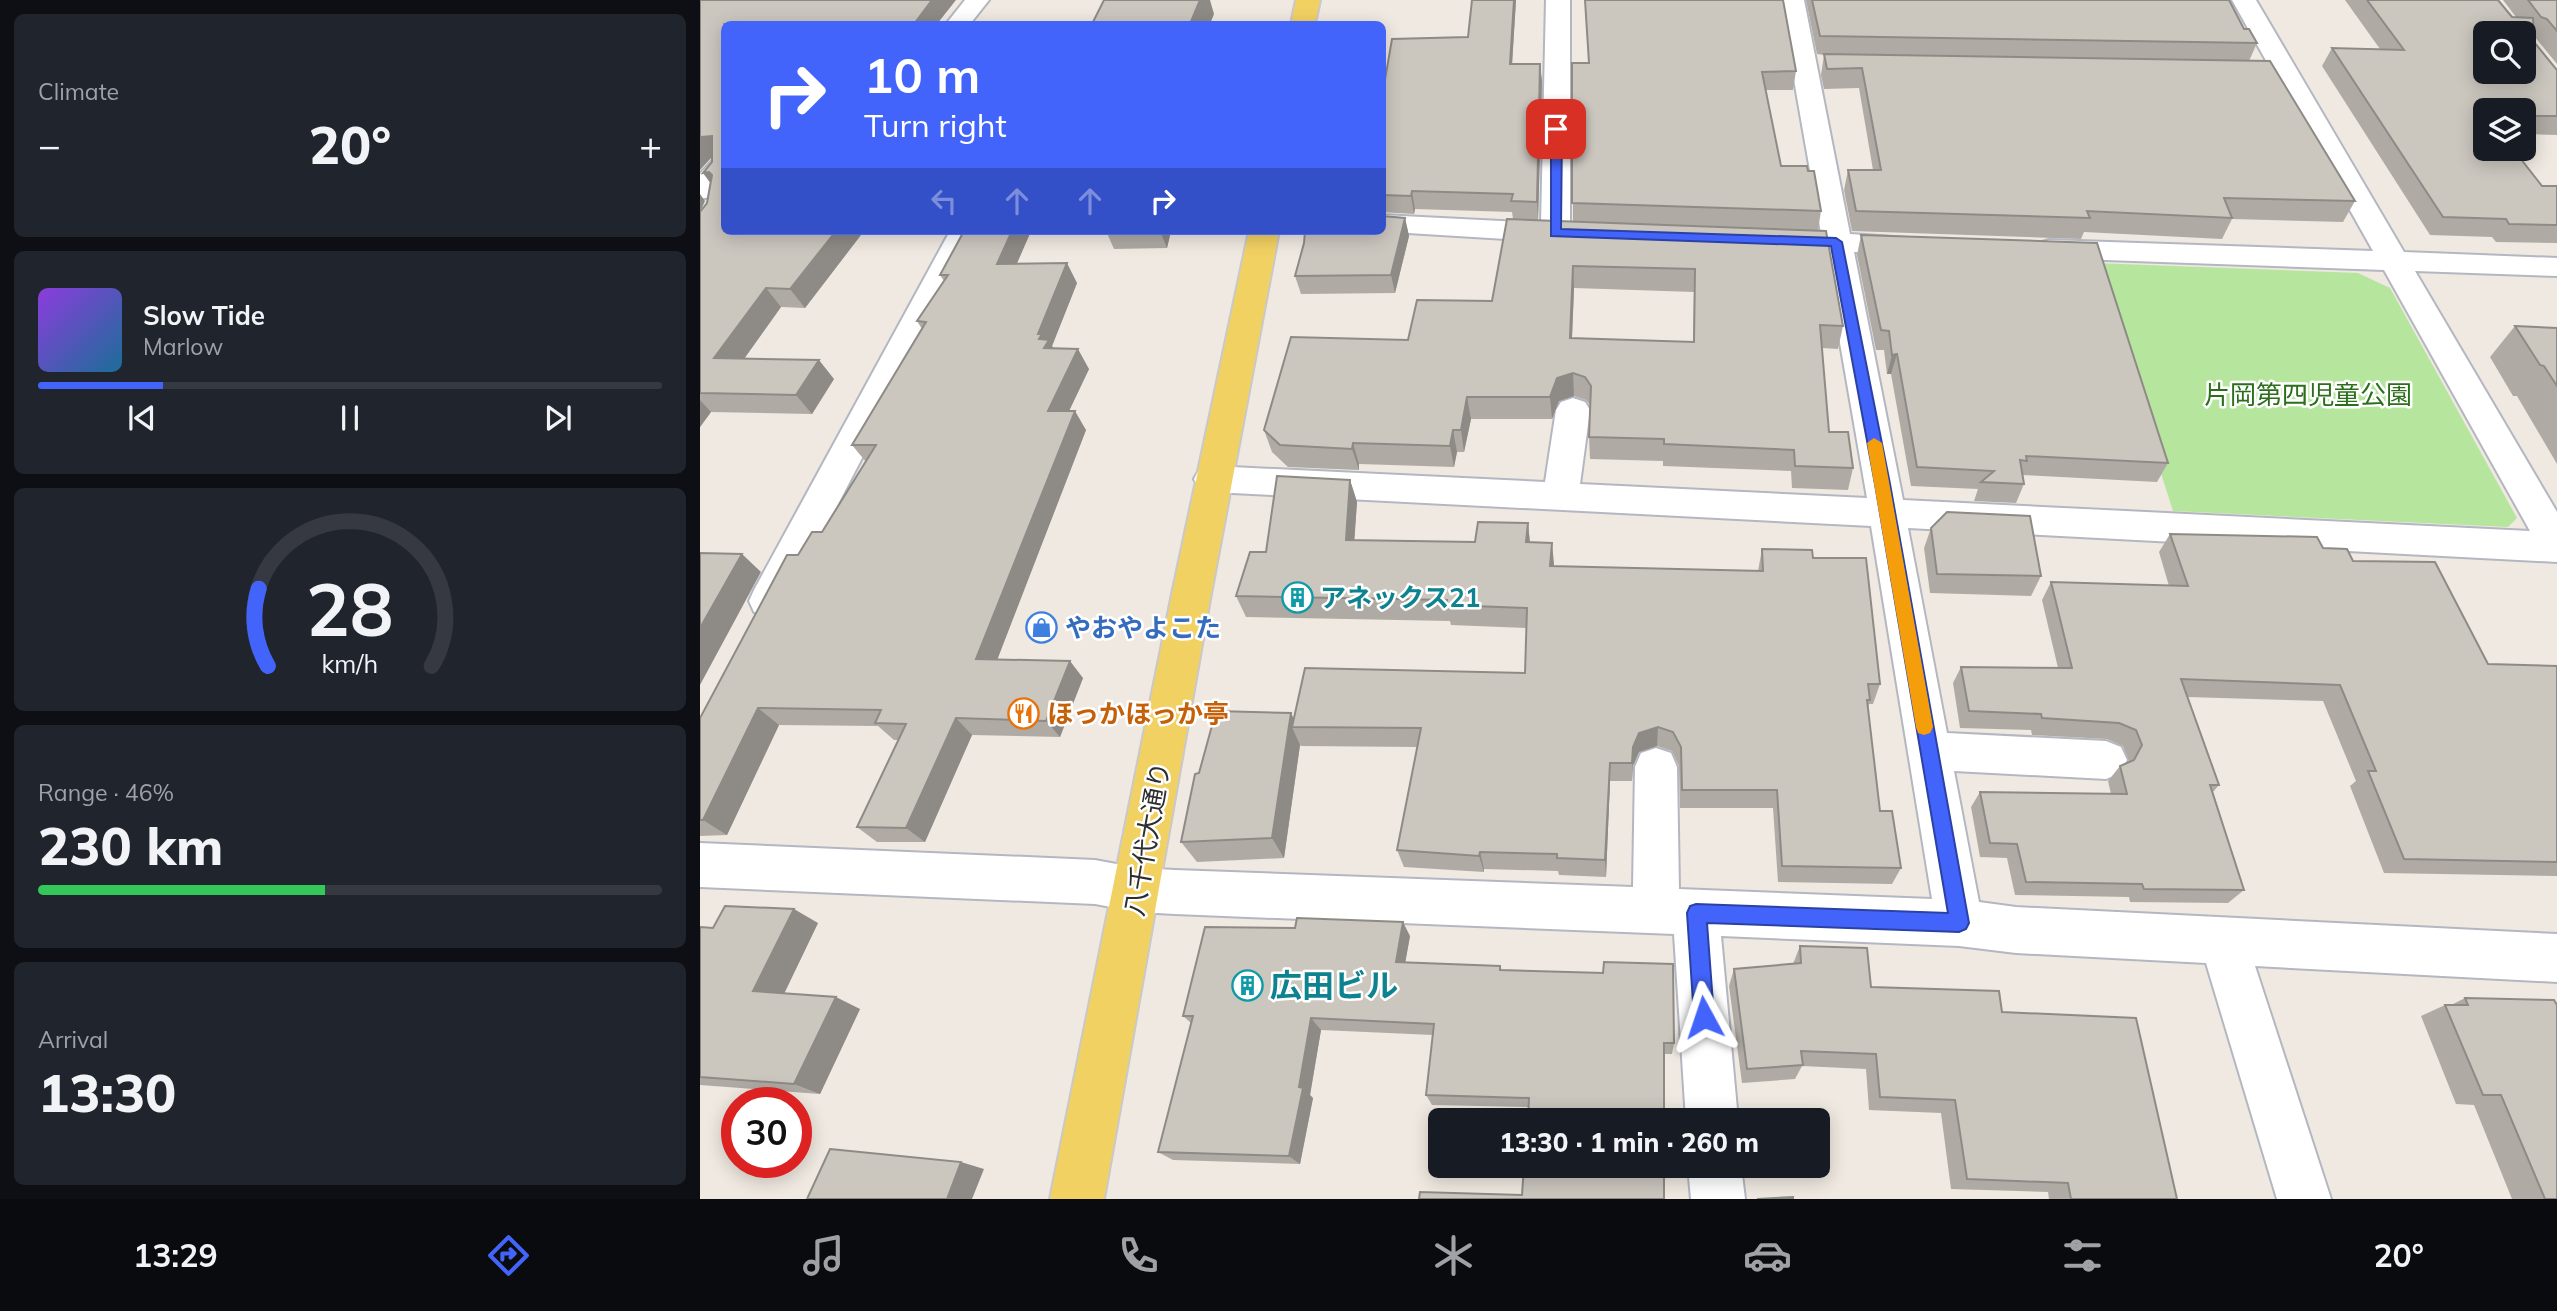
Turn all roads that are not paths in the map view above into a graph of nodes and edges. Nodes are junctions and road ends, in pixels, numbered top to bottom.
1 (977, 0) edge
2 (1308, 0) edge
3 (1558, 0) edge
4 (1792, 0) edge
5 (2244, 0) edge
6 (960, 21) edge
7 (1304, 21) edge
8 (721, 174) edge
9 (711, 203) edge
10 (1386, 224) edge
11 (963, 235) edge
12 (1263, 235) edge
13 (1742, 239) edge
14 (1836, 242) junction
15 (1934, 246) edge
16 (2018, 248) edge
17 (2395, 261) junction
18 (2557, 267) edge
19 (1573, 410) dead end
20 (1212, 478) junction
21 (1561, 495) junction
22 (1886, 512) junction
23 (2557, 546) edge
24 (752, 632) edge
25 (1928, 751) junction
26 (2106, 760) dead end
27 (1656, 767) dead end
28 (700, 865) edge
29 (1138, 890) junction
30 (1676, 912) junction
31 (1959, 923) junction
32 (2223, 941) junction
33 (2557, 958) edge
34 (1710, 1108) edge
35 (1716, 1178) edge
36 (1077, 1199) edge
37 (1718, 1199) edge
38 (2304, 1199) edge

1 - 6 street
2 - 7 main road
3 - 10 street
4 - 14 street
5 - 17 street
8 - 9 street
11 - 24 street
12 - 20 main road, 八千代大通り
13 - 14 street
14 - 15 street
14 - 22 street
16 - 17 street
17 - 18 street
17 - 23 street
19 - 21 street
20 - 21 street
20 - 29 main road, 八千代大通り
21 - 22 street
22 - 23 street
22 - 25 street
25 - 26 street
25 - 31 street
27 - 30 street
28 - 29 street
29 - 30 street
29 - 36 main road, 八千代大通り
30 - 31 street
30 - 34 street
31 - 32 street
32 - 33 street
32 - 38 street
35 - 37 street

